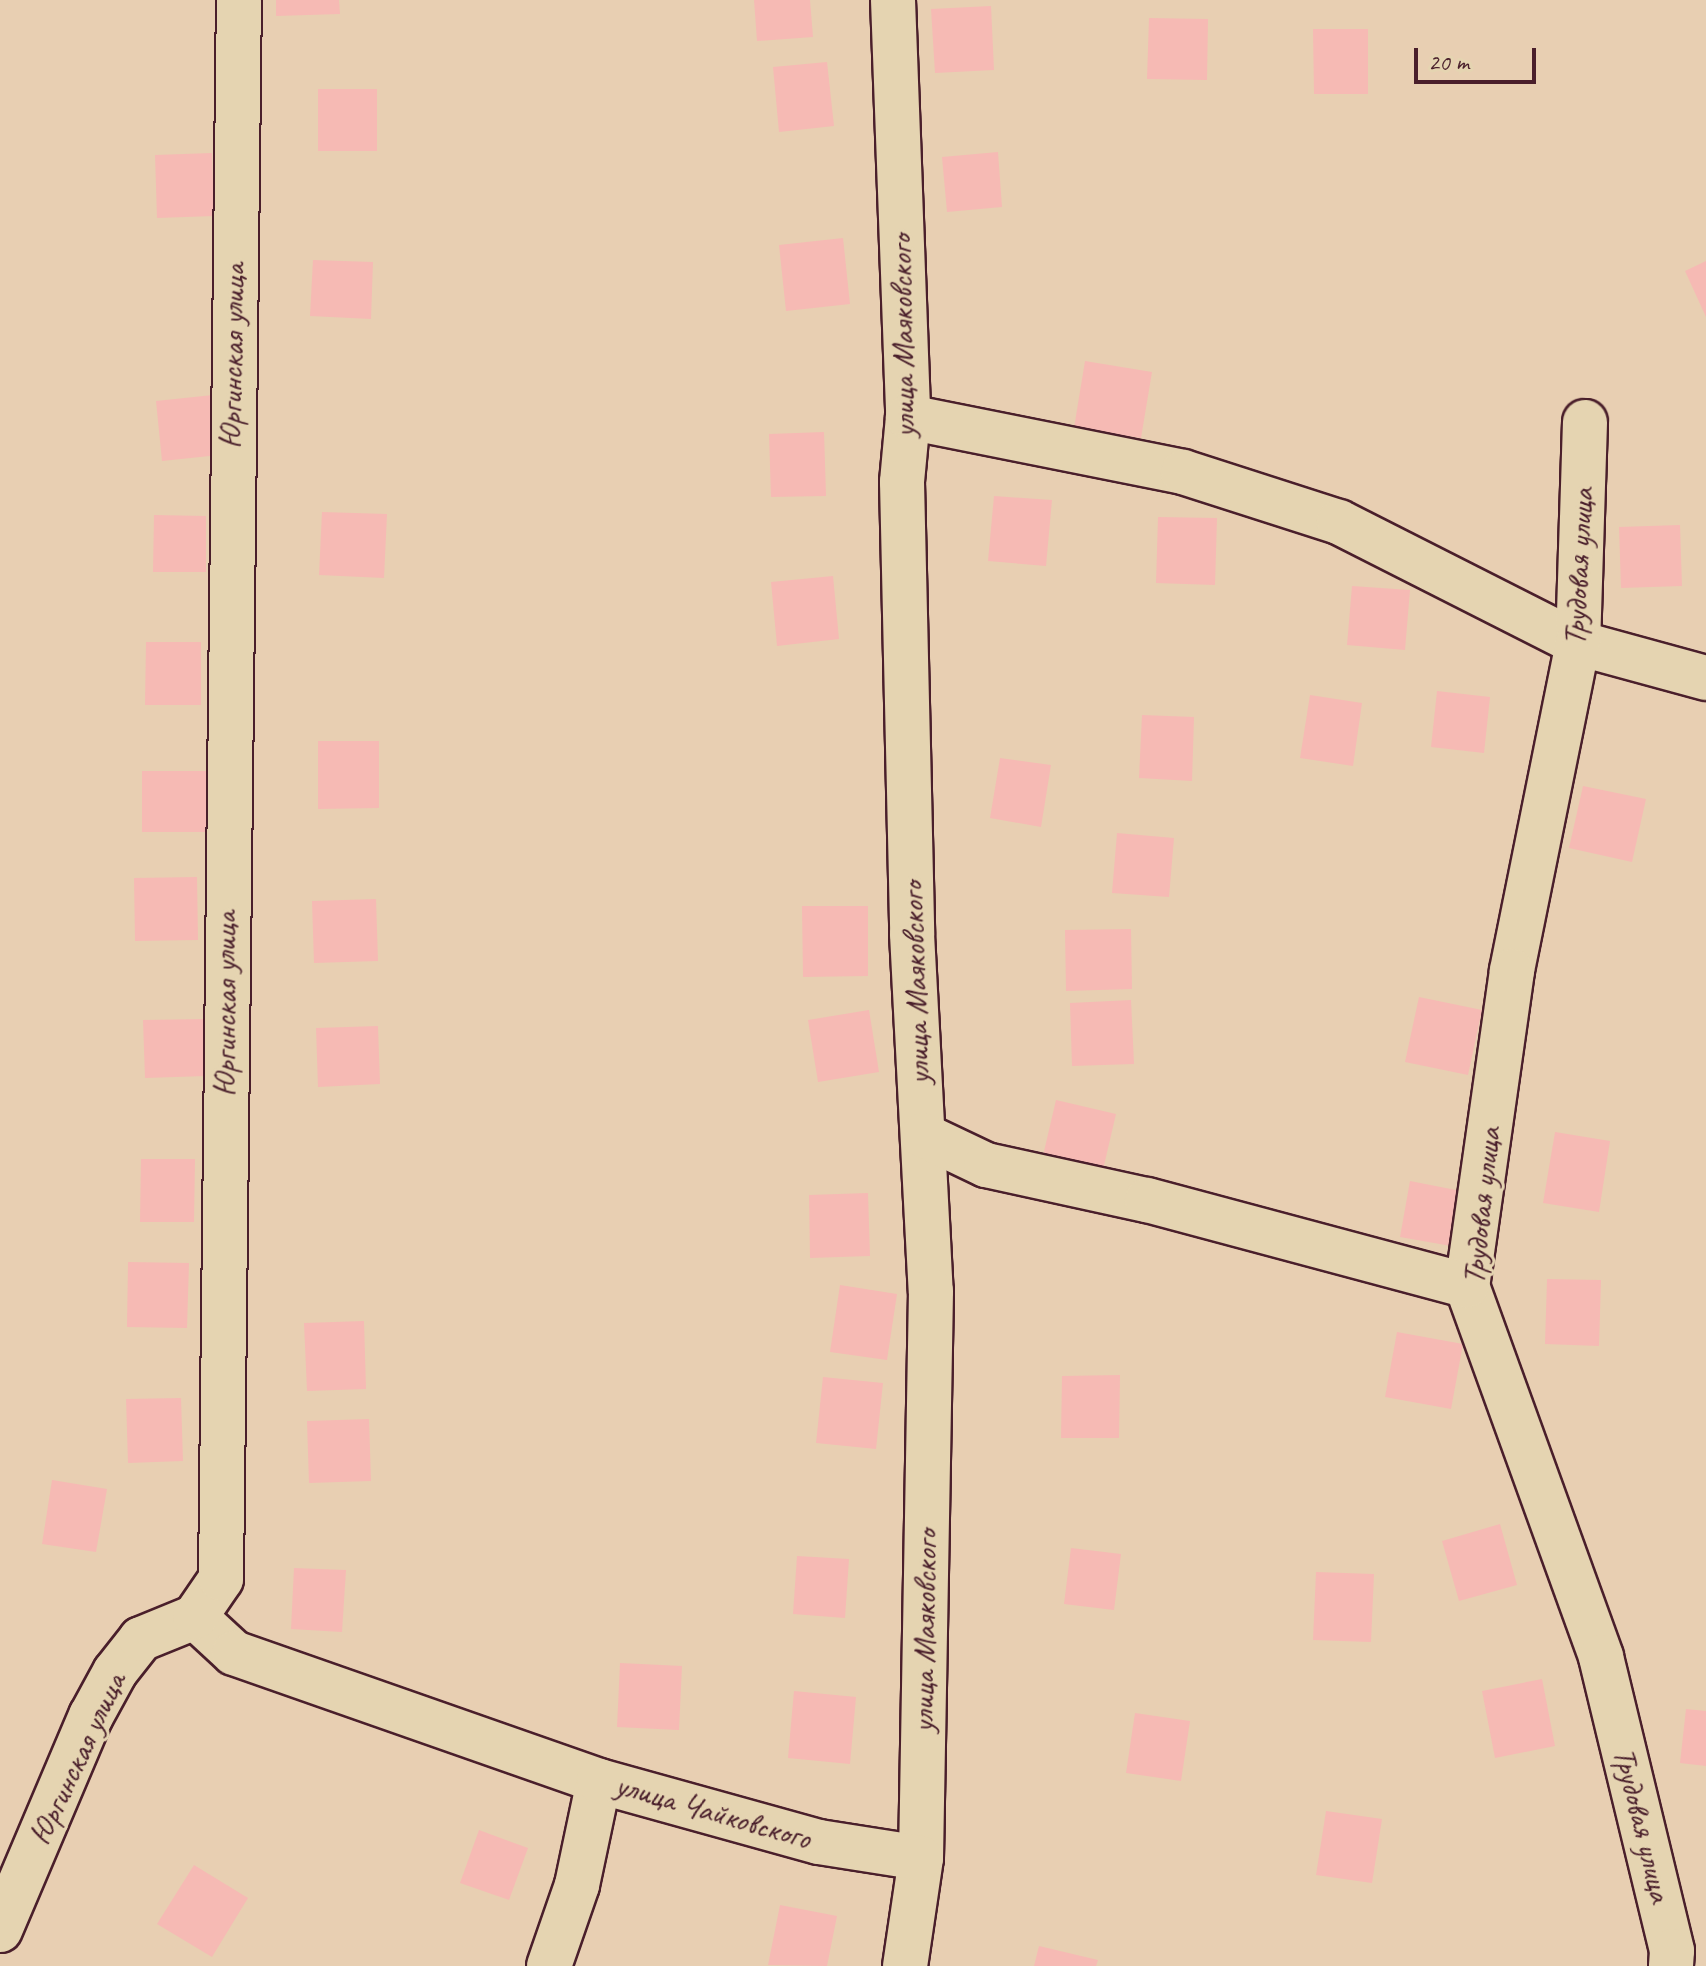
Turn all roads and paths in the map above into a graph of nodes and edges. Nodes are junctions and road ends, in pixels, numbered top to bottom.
1 (239, 0) edge
2 (893, 0) edge
3 (908, 417) junction
4 (1585, 422) dead end
5 (1578, 643) junction
6 (1706, 678) edge
7 (923, 1135) junction
8 (1467, 1286) junction
9 (195, 1617) junction
10 (599, 1781) junction
11 (921, 1858) junction
12 (0, 1930) edge
13 (549, 1966) edge
14 (905, 1966) edge
15 (1671, 1966) edge

1 - 9 street, Юргинская улица
2 - 3 street, улица Маяковского
3 - 5 street
3 - 7 street, улица Маяковского
4 - 5 street, Трудовая улица
5 - 6 street
5 - 8 street, Трудовая улица
7 - 8 street
7 - 11 street, улица Маяковского
8 - 15 street, Трудовая улица
9 - 10 street
9 - 12 street, Юргинская улица
10 - 11 street, улица Чайковского
10 - 13 street, улица Чайковского
11 - 14 street, улица Маяковского

